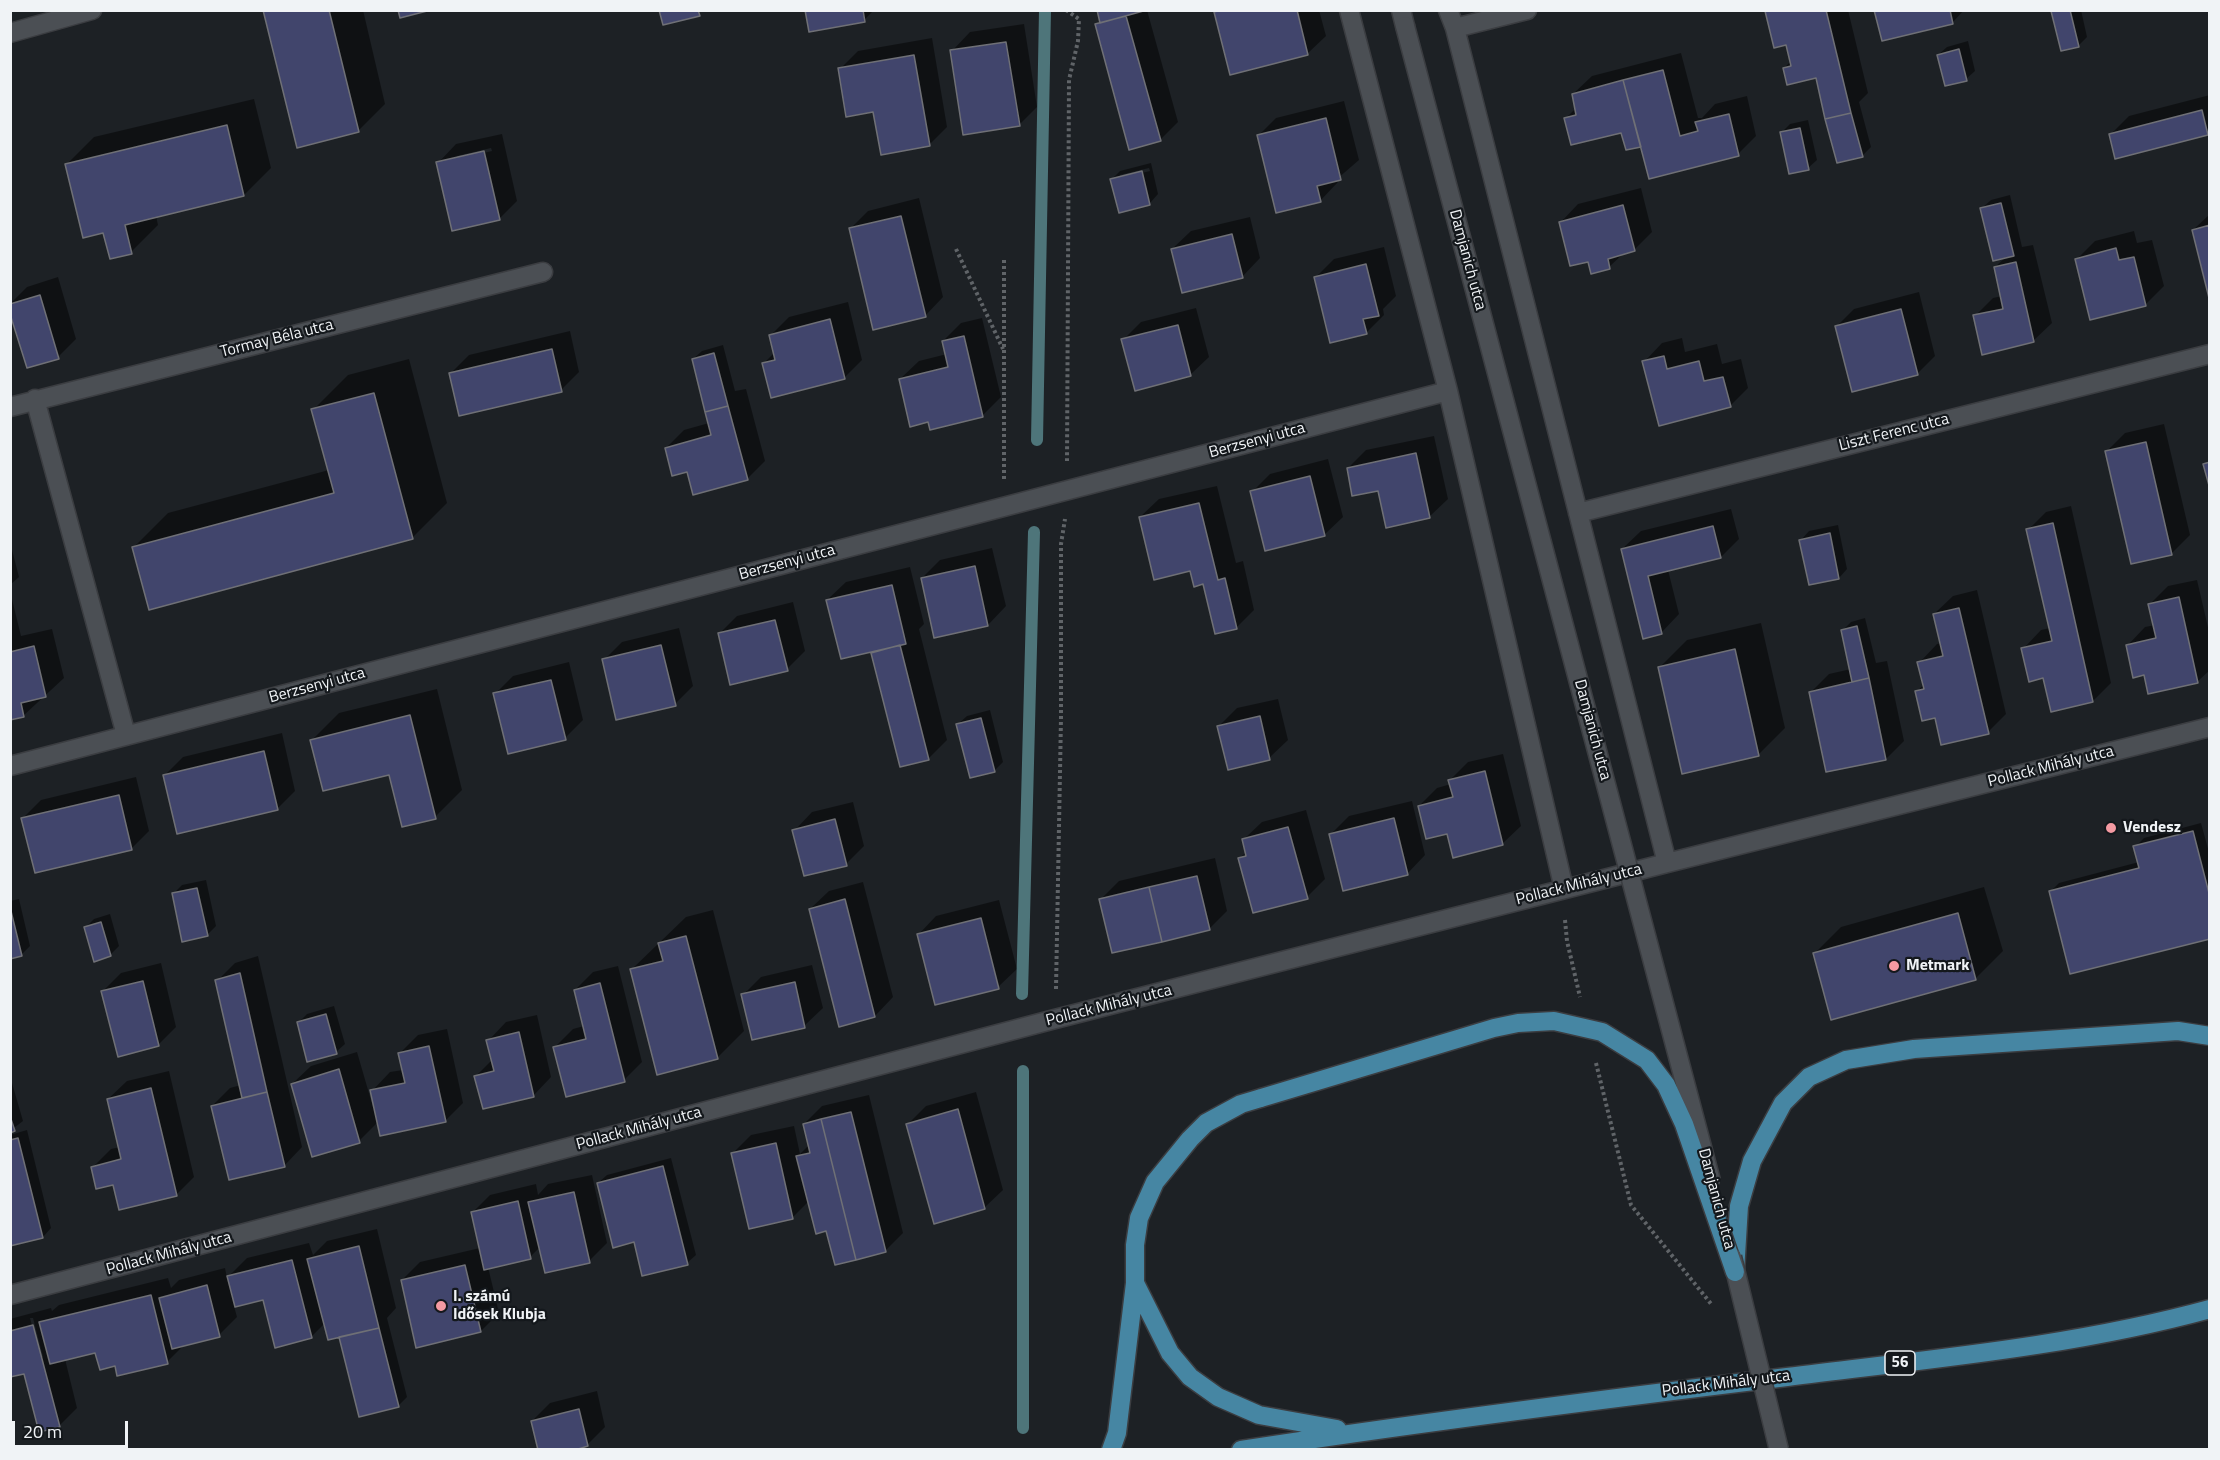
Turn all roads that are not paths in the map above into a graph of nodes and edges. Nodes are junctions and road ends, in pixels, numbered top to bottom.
1 (92, 10) edge
2 (1349, 10) edge
3 (1527, 10) edge
4 (1403, 18) edge
5 (1452, 19) edge
6 (10, 33) edge
7 (543, 272) dead end
8 (2210, 354) edge
9 (1448, 391) junction
10 (35, 399) junction
11 (10, 407) edge
12 (1578, 513) junction
13 (2210, 727) edge
14 (126, 735) junction
15 (10, 766) edge
16 (1667, 863) junction
17 (1564, 889) junction
18 (2210, 1036) edge
19 (1736, 1272) junction
20 (1135, 1283) junction
21 (10, 1295) edge
22 (2210, 1309) edge
23 (1357, 1432) junction
24 (1111, 1449) edge
25 (1241, 1449) edge
26 (1779, 1449) edge

1 - 6 street
2 - 9 street
3 - 5 street
4 - 19 street, Damjanich utca, bridge
5 - 12 street
7 - 10 street, Tormay Béla utca
8 - 12 street, Liszt Ferenc utca
9 - 14 street, Berzsenyi utca
9 - 17 street
10 - 11 street, Tormay Béla utca
10 - 14 street
12 - 16 street
13 - 16 street, Pollack Mihály utca
14 - 15 street, Berzsenyi utca
16 - 17 street, Pollack Mihály utca
17 - 21 street, Pollack Mihály utca
18 - 19 main road
19 - 20 main road, bridge
19 - 26 street, Damjanich utca, bridge
20 - 23 main road
20 - 24 main road
22 - 23 main road, Pollack Mihály utca / 56
23 - 25 main road, Pollack Mihály utca / 56

